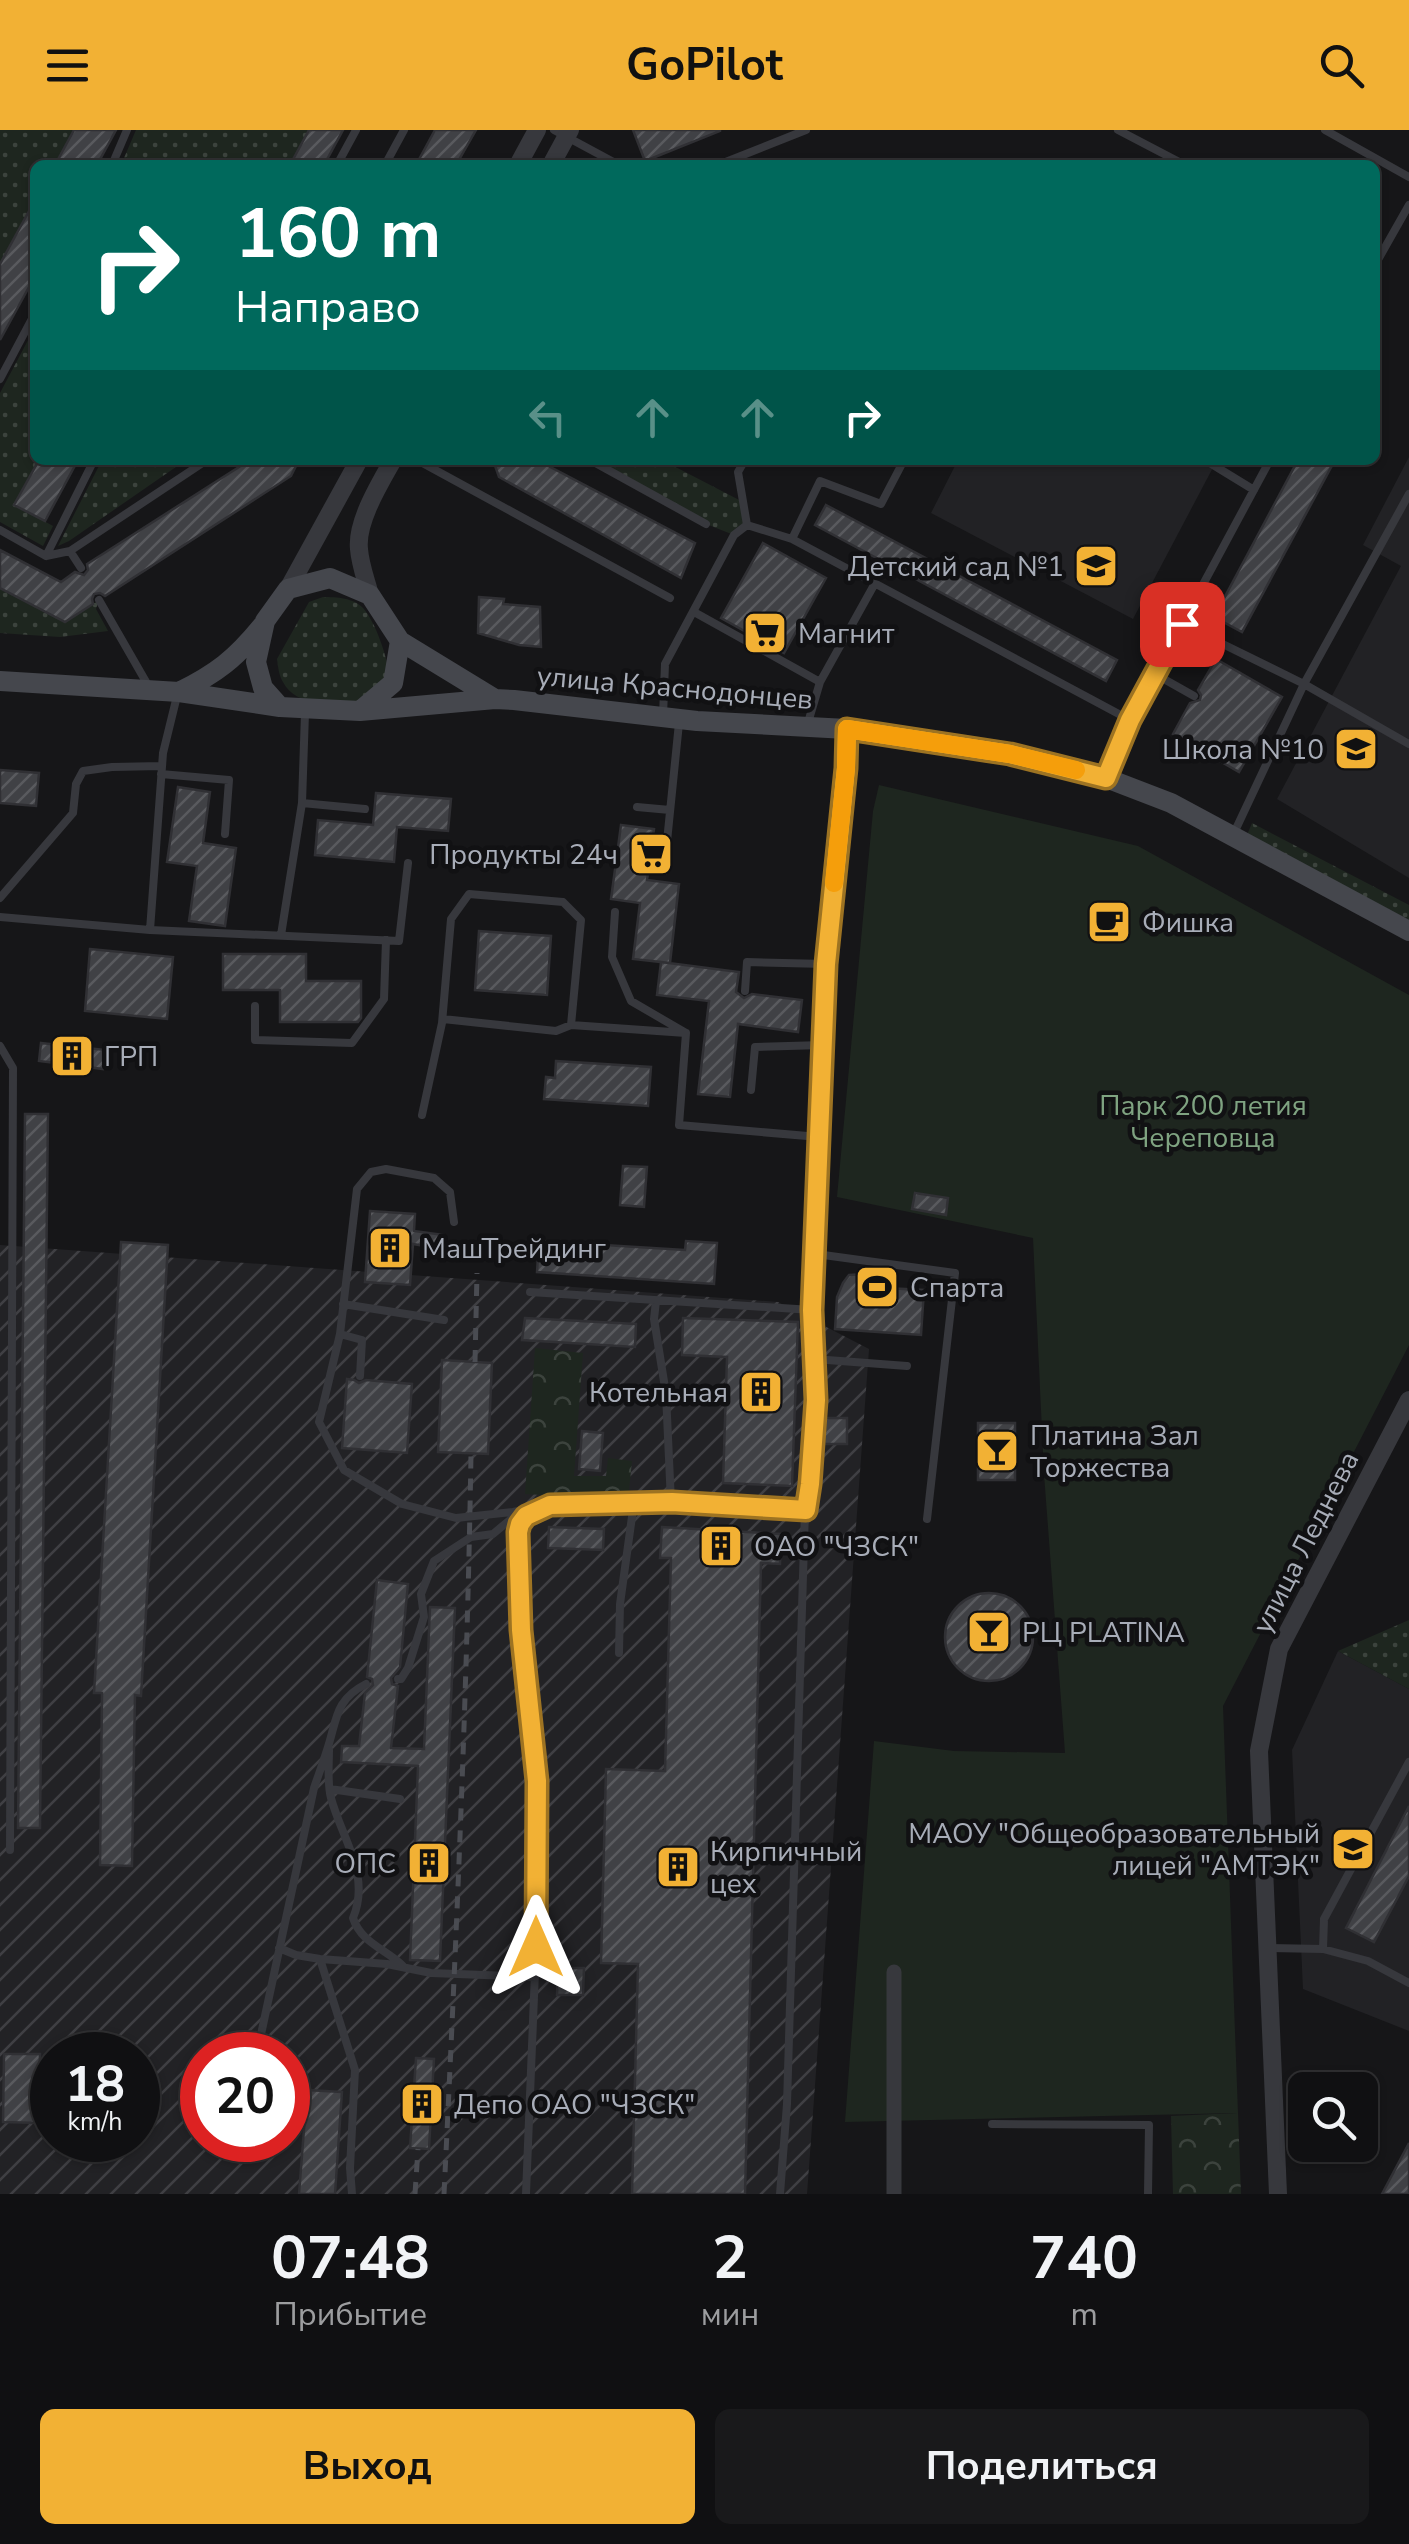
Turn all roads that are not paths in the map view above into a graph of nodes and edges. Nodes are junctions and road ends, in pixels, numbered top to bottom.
1 (126, 130) edge
2 (356, 130) edge
3 (404, 130) edge
4 (537, 130) edge
5 (806, 130) edge
6 (1118, 130) edge
7 (1325, 130) edge
8 (564, 132) edge
9 (114, 160) edge
10 (340, 160) edge
11 (389, 160) edge
12 (521, 160) edge
13 (553, 160) edge
14 (610, 160) edge
15 (731, 160) edge
16 (1175, 160) edge
17 (1379, 160) edge
18 (1380, 161) edge
19 (1409, 177) edge
20 (1409, 205) edge
21 (1380, 255) edge
22 (30, 322) edge
23 (0, 379) edge
24 (92, 465) edge
25 (200, 465) edge
26 (356, 465) edge
27 (390, 465) edge
28 (426, 465) edge
29 (599, 465) edge
30 (742, 465) edge
31 (901, 465) edge
32 (1213, 465) edge
33 (1267, 465) edge
34 (1254, 490) junction
35 (1409, 494) edge
36 (706, 524) dead end
37 (747, 525) junction
38 (0, 530) edge
39 (792, 539) junction
40 (70, 551) junction
41 (46, 556) junction
42 (81, 568) dead end
43 (874, 584) junction
44 (288, 588) junction
45 (370, 595) junction
46 (670, 598) dead end
47 (99, 600) dead end
48 (694, 612) junction
49 (266, 621) junction
50 (1182, 624) junction
51 (400, 641) junction
52 (1155, 674) junction
53 (0, 681) edge
54 (820, 682) junction
55 (1304, 684) junction
56 (151, 690) junction
57 (178, 692) junction
58 (1194, 696) dead end
59 (495, 700) junction
60 (280, 707) junction
61 (305, 708) junction
62 (360, 711) junction
63 (671, 718) junction
64 (1130, 720) junction
65 (808, 726) junction
66 (847, 729) junction
67 (1409, 744) edge
68 (161, 770) junction
69 (1106, 778) junction
70 (302, 803) junction
71 (636, 807) dead end
72 (365, 810) dead end
73 (670, 810) junction
74 (224, 834) dead end
75 (1232, 837) junction
76 (408, 863) dead end
77 (664, 871) dead end
78 (0, 898) edge
79 (615, 912) dead end
80 (0, 917) edge
81 (150, 930) junction
82 (1409, 931) edge
83 (281, 936) junction
84 (386, 940) junction
85 (826, 964) junction
86 (745, 991) dead end
87 (255, 1006) dead end
88 (443, 1019) junction
89 (571, 1025) junction
90 (686, 1033) junction
91 (0, 1046) edge
92 (823, 1046) junction
93 (750, 1090) dead end
94 (422, 1116) dead end
95 (819, 1137) junction
96 (454, 1222) dead end
97 (816, 1254) junction
98 (530, 1292) dead end
99 (656, 1300) junction
100 (343, 1304) junction
101 (812, 1310) junction
102 (444, 1320) dead end
103 (340, 1334) junction
104 (814, 1359) junction
105 (907, 1366) dead end
106 (360, 1376) dead end
107 (598, 1389) dead end
108 (666, 1394) junction
109 (1409, 1400) edge
110 (634, 1502) junction
111 (672, 1502) junction
112 (550, 1505) junction
113 (806, 1510) junction
114 (520, 1511) junction
115 (926, 1518) dead end
116 (5, 1635) edge
117 (618, 1653) dead end
118 (398, 1679) dead end
119 (366, 1684) dead end
120 (329, 1746) junction
121 (1409, 1762) edge
122 (330, 1790) junction
123 (400, 1799) dead end
124 (10, 1850) dead end
125 (279, 1948) junction
126 (1268, 1948) junction
127 (1322, 1950) junction
128 (320, 1959) junction
129 (406, 1968) junction
130 (894, 1972) dead end
131 (534, 1977) junction
132 (1409, 1983) edge
133 (261, 2032) edge
134 (992, 2124) dead end
135 (352, 2194) edge
136 (526, 2194) edge
137 (780, 2194) edge
138 (894, 2194) edge
139 (1148, 2194) edge
140 (1278, 2194) edge

1 - 9 lane
2 - 10 lane
3 - 11 lane
4 - 12 street
5 - 15 lane
6 - 16 lane
7 - 17 lane
8 - 13 street
8 - 14 lane
18 - 19 lane
20 - 21 lane
22 - 23 lane
24 - 41 lane
25 - 40 lane
26 - 44 street
27 - 45 street
28 - 46 lane
29 - 36 lane
30 - 37 lane
31 - 39 lane
32 - 34 lane
33 - 34 lane
34 - 50 lane
35 - 55 lane
37 - 39 lane
37 - 48 lane
38 - 41 lane
39 - 43 lane
40 - 41 lane
40 - 42 lane
43 - 54 lane
43 - 64 lane
44 - 45 main road
44 - 49 main road
45 - 51 main road
47 - 56 lane
48 - 54 lane
48 - 63 lane
49 - 57 main road
49 - 60 main road
50 - 52 lane
50 - 55 lane
51 - 59 main road, улица Краснодонцев
51 - 62 main road
52 - 58 lane
52 - 64 lane
53 - 56 main road
54 - 65 lane
55 - 67 lane
55 - 75 lane
56 - 57 main road
57 - 60 main road
57 - 68 lane
59 - 62 main road, улица Краснодонцев
59 - 63 main road, улица Краснодонцев
60 - 61 main road
61 - 62 main road
61 - 70 lane
63 - 65 main road, улица Краснодонцев
63 - 73 lane
64 - 69 lane
65 - 66 main road, улица Краснодонцев
66 - 69 main road, улица Краснодонцев
66 - 85 street
68 - 74 lane
68 - 78 lane
68 - 81 lane
69 - 75 main road, улица Краснодонцев
70 - 72 lane
70 - 83 lane
71 - 73 lane
73 - 77 lane
75 - 82 main road, улица Краснодонцев
76 - 84 lane
79 - 90 lane
80 - 81 lane
81 - 83 lane
83 - 84 lane
84 - 87 lane
85 - 86 lane
85 - 92 street
88 - 89 lane
88 - 89 lane
88 - 94 lane
89 - 90 lane
90 - 95 lane
91 - 116 lane
92 - 93 lane
92 - 95 street
95 - 97 street
96 - 100 lane
97 - 101 street
97 - 115 lane
98 - 99 lane
99 - 101 lane
99 - 108 lane
100 - 102 lane
100 - 103 lane
101 - 104 street
103 - 106 lane
103 - 114 lane
104 - 105 lane
104 - 113 street
107 - 108 lane
108 - 111 lane
109 - 126 street, улица Леднева
110 - 111 lane
110 - 112 lane
110 - 117 lane
111 - 113 lane
112 - 114 lane
112 - 131 lane
113 - 137 lane
114 - 118 lane
116 - 124 lane
119 - 120 lane
120 - 122 lane
120 - 125 lane
121 - 127 lane
122 - 123 lane
122 - 129 lane
125 - 128 lane
125 - 133 lane
126 - 127 lane
126 - 140 street, улица Леднева
127 - 132 lane
128 - 129 lane
128 - 135 lane
129 - 131 lane
130 - 138 street
131 - 136 lane
134 - 139 lane

